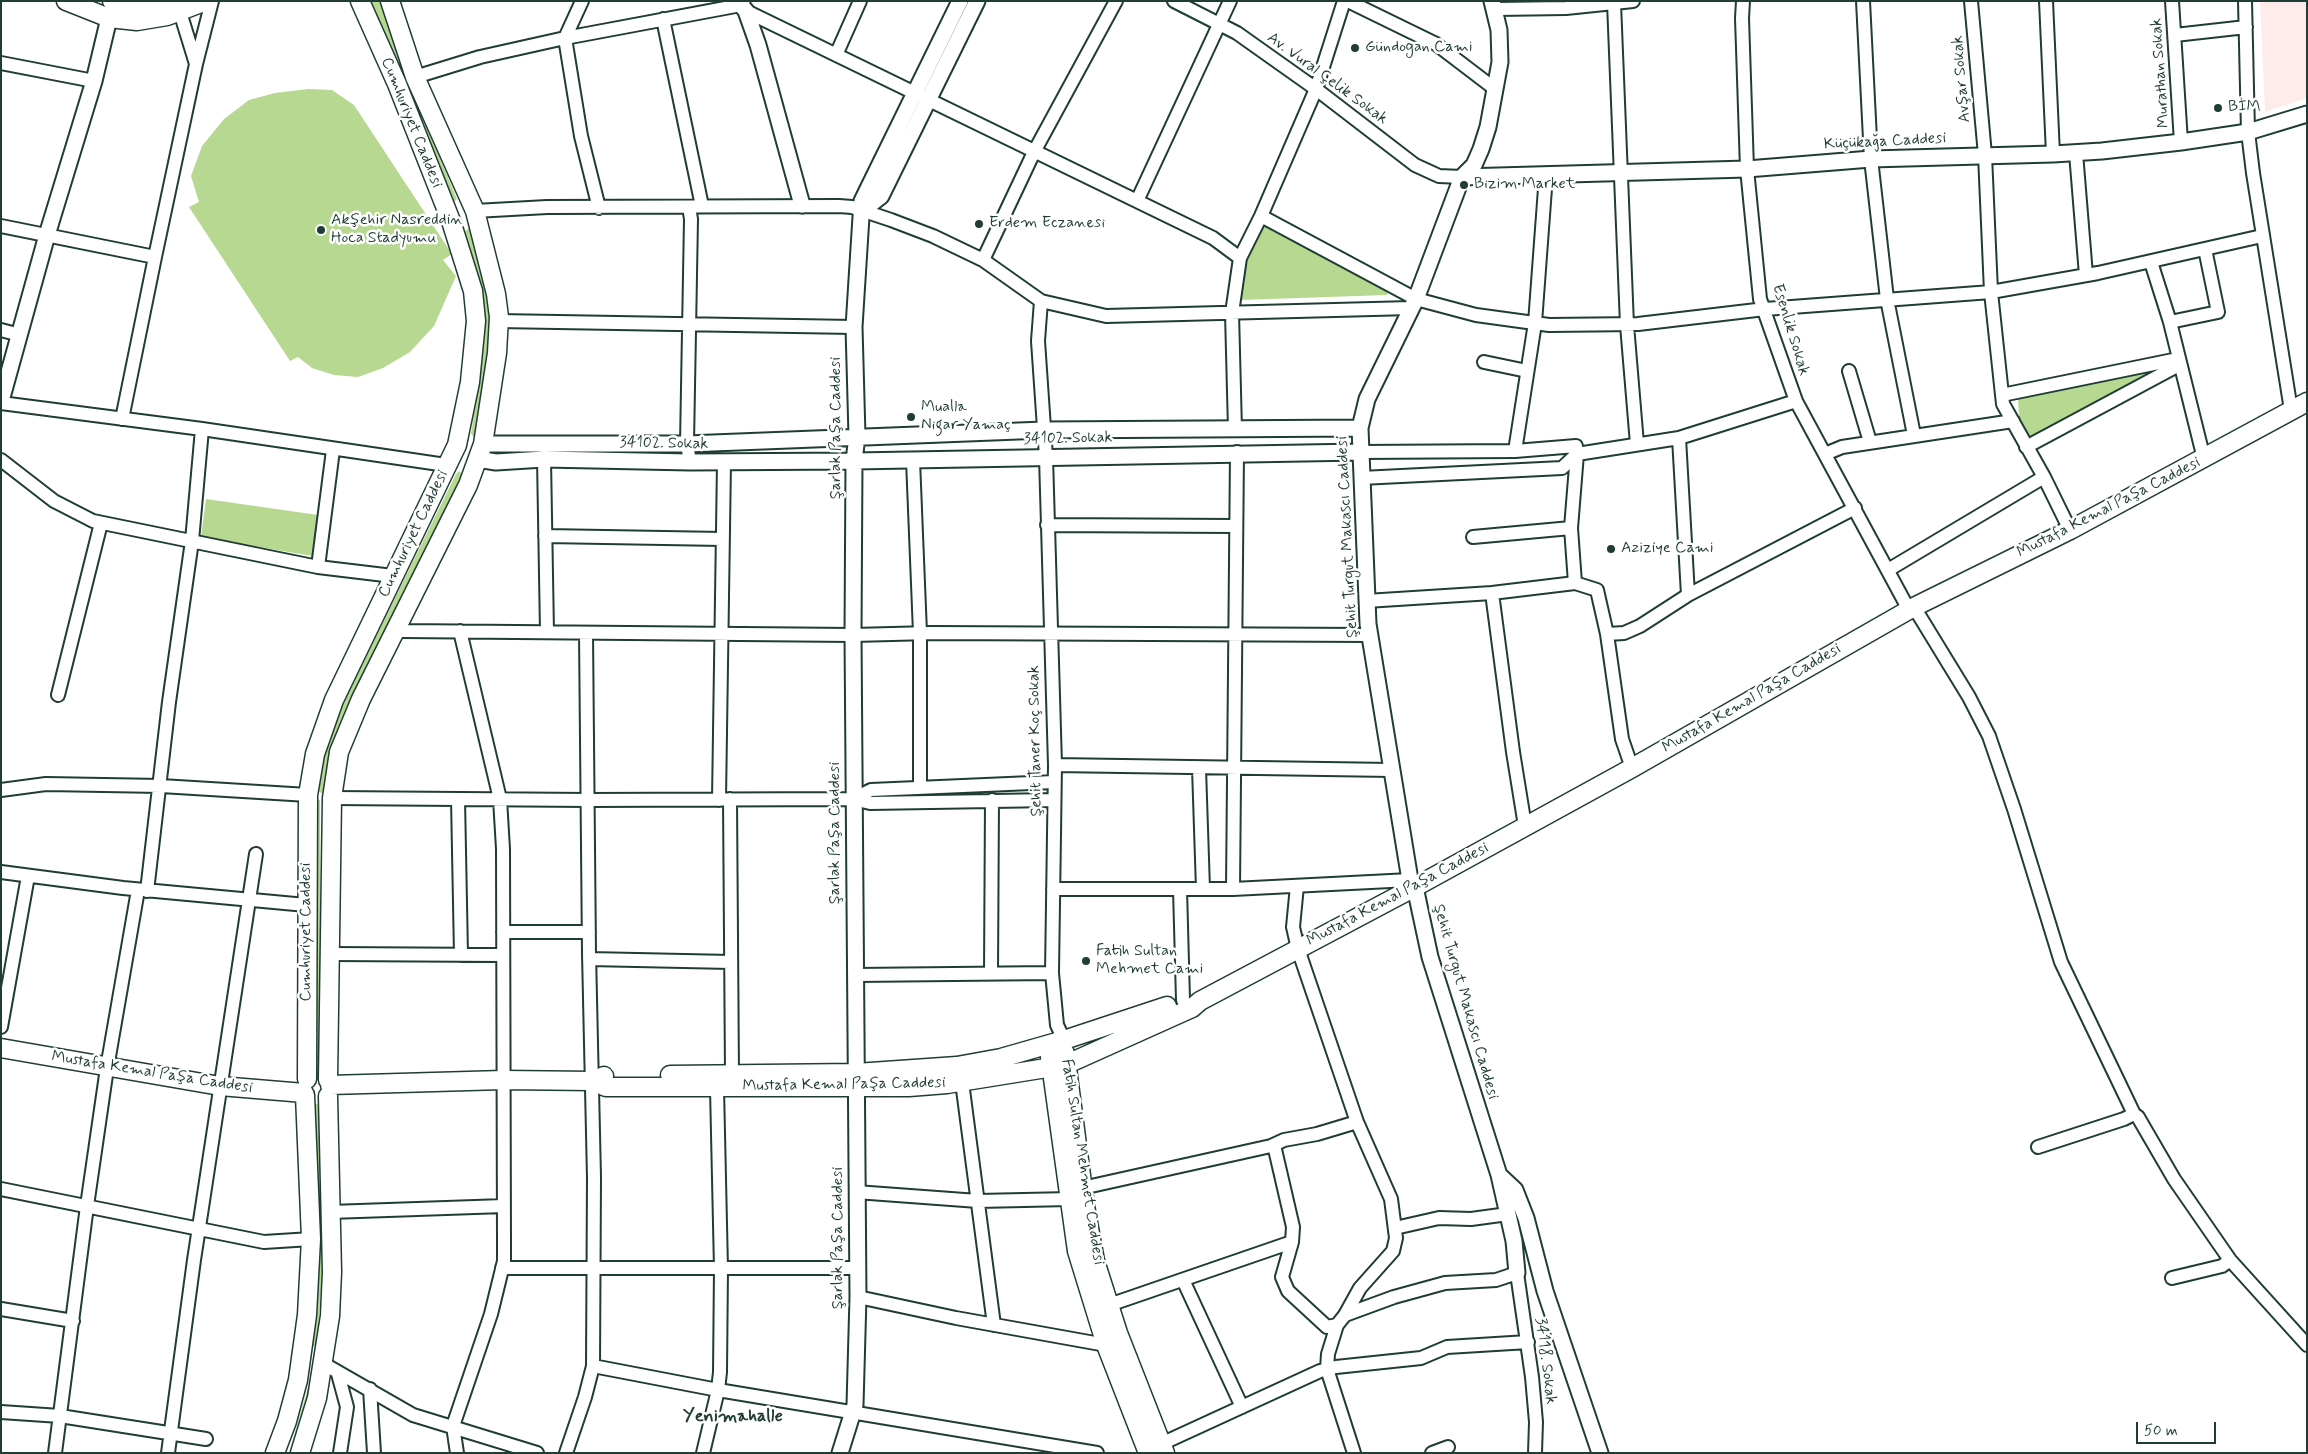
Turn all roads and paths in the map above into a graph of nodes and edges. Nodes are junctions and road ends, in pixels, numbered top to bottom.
1 (66, 1) edge
2 (206, 1) edge
3 (212, 1) edge
4 (360, 1) edge
5 (390, 1) edge
6 (582, 1) edge
7 (860, 1) edge
8 (960, 1) edge
9 (977, 1) edge
10 (1116, 1) edge
11 (1174, 1) edge
12 (1230, 1) edge
13 (1344, 1) edge
14 (1348, 1) edge
15 (1633, 1) edge
16 (1743, 1) edge
17 (1863, 1) edge
18 (1971, 1) edge
19 (2046, 1) edge
20 (2172, 1) edge
21 (2245, 1) edge
22 (1614, 3) junction
23 (1494, 5) edge
24 (1566, 5) edge
25 (743, 6) edge
26 (119, 7) edge
27 (174, 7) edge
28 (663, 19) junction
29 (1218, 25) junction
30 (2246, 27) junction
31 (2175, 35) junction
32 (565, 38) junction
33 (836, 55) junction
34 (1, 63) edge
35 (196, 64) junction
36 (415, 77) junction
37 (94, 81) junction
38 (397, 84) junction
39 (1316, 89) junction
40 (1495, 89) junction
41 (922, 97) junction
42 (2307, 114) edge
43 (2248, 132) junction
44 (2181, 142) junction
45 (1034, 152) junction
46 (2076, 153) junction
47 (2053, 154) junction
48 (1985, 155) junction
49 (1871, 159) junction
50 (1747, 169) junction
51 (1621, 172) junction
52 (1546, 175) junction
53 (1462, 177) junction
54 (1137, 201) junction
55 (802, 205) junction
56 (695, 206) junction
57 (599, 208) junction
58 (475, 211) junction
59 (862, 212) junction
60 (1261, 216) junction
61 (452, 221) junction
62 (1, 226) edge
63 (47, 235) junction
64 (2262, 236) junction
65 (2205, 249) junction
66 (155, 257) junction
67 (1240, 258) junction
68 (983, 260) junction
69 (2150, 262) junction
70 (2086, 275) junction
71 (1991, 292) junction
72 (1886, 298) junction
73 (1041, 301) junction
74 (1413, 303) junction
75 (1764, 308) junction
76 (1232, 313) junction
77 (498, 322) junction
78 (2170, 322) junction
79 (1535, 323) junction
80 (689, 324) junction
81 (1627, 325) junction
82 (854, 327) junction
83 (1, 330) edge
84 (20, 335) junction
85 (1484, 362) dead end
86 (2179, 362) junction
87 (1849, 370) dead end
88 (1527, 371) junction
89 (2002, 395) junction
90 (1796, 401) junction
91 (1, 402) edge
92 (2307, 402) edge
93 (2291, 410) junction
94 (122, 420) junction
95 (2014, 421) junction
96 (1360, 428) junction
97 (202, 429) junction
98 (1044, 430) junction
99 (1235, 430) junction
100 (1914, 435) junction
101 (857, 436) junction
102 (1679, 438) junction
103 (1870, 442) junction
104 (687, 444) junction
105 (1637, 444) junction
106 (2026, 447) junction
107 (333, 450) junction
108 (1515, 451) junction
109 (480, 452) junction
110 (1237, 452) junction
111 (1360, 452) junction
112 (1577, 454) junction
113 (1825, 454) junction
114 (1046, 457) junction
115 (450, 459) junction
116 (544, 459) junction
117 (2204, 459) junction
118 (1, 460) edge
119 (913, 460) junction
120 (854, 461) junction
121 (690, 462) junction
122 (724, 462) junction
123 (2044, 477) junction
124 (1361, 478) junction
125 (1855, 508) junction
126 (101, 523) junction
127 (1047, 525) junction
128 (1235, 526) junction
129 (1571, 528) junction
130 (2070, 530) junction
131 (545, 536) junction
132 (1473, 537) dead end
133 (723, 539) junction
134 (192, 541) junction
135 (318, 567) junction
136 (1888, 570) junction
137 (393, 576) junction
138 (1575, 583) junction
139 (1492, 593) junction
140 (1688, 595) junction
141 (1366, 601) junction
142 (1912, 609) junction
143 (395, 629) junction
144 (460, 632) junction
145 (547, 632) junction
146 (586, 633) junction
147 (920, 633) junction
148 (722, 634) junction
149 (1607, 634) junction
150 (853, 635) junction
151 (1050, 635) junction
152 (1236, 636) junction
153 (1370, 636) junction
154 (58, 695) dead end
155 (1055, 766) junction
156 (1199, 768) junction
157 (1233, 768) junction
158 (1632, 768) junction
159 (1392, 770) junction
160 (1054, 782) junction
161 (161, 786) junction
162 (920, 788) junction
163 (1, 790) edge
164 (308, 796) junction
165 (332, 798) junction
166 (458, 799) junction
167 (500, 799) junction
168 (724, 799) junction
169 (854, 799) junction
170 (588, 800) junction
171 (992, 800) junction
172 (1054, 800) junction
173 (1525, 826) junction
174 (256, 854) dead end
175 (1, 872) edge
176 (28, 876) junction
177 (1412, 883) junction
178 (1297, 886) junction
179 (1053, 889) junction
180 (1203, 889) junction
181 (1233, 889) junction
182 (142, 890) junction
183 (1180, 890) junction
184 (250, 900) junction
185 (306, 905) junction
186 (503, 932) junction
187 (589, 932) junction
188 (1298, 949) junction
189 (330, 954) junction
190 (461, 955) junction
191 (503, 955) junction
192 (589, 959) junction
193 (731, 962) junction
194 (992, 973) junction
195 (1052, 973) junction
196 (855, 975) junction
197 (1191, 1000) junction
198 (1, 1027) edge
199 (1057, 1036) junction
200 (1, 1048) edge
201 (1058, 1066) junction
202 (107, 1068) junction
203 (732, 1075) junction
204 (503, 1080) junction
205 (856, 1080) junction
206 (593, 1081) junction
207 (962, 1082) junction
208 (220, 1086) junction
209 (329, 1087) junction
210 (717, 1088) junction
211 (305, 1089) junction
212 (2134, 1114) junction
213 (1357, 1122) junction
214 (1274, 1145) junction
215 (2038, 1147) dead end
216 (1498, 1175) junction
217 (1, 1189) edge
218 (856, 1192) junction
219 (1076, 1193) junction
220 (978, 1201) junction
221 (87, 1206) junction
222 (504, 1206) junction
223 (330, 1212) junction
224 (1508, 1214) junction
225 (1395, 1228) junction
226 (199, 1229) junction
227 (310, 1238) junction
228 (1292, 1242) junction
229 (2230, 1260) junction
230 (502, 1268) junction
231 (856, 1268) junction
232 (721, 1269) junction
233 (593, 1270) junction
234 (1517, 1273) junction
235 (2172, 1278) dead end
236 (1184, 1280) junction
237 (858, 1297) junction
238 (1109, 1305) junction
239 (1, 1309) edge
240 (1345, 1315) junction
241 (73, 1321) junction
242 (994, 1325) junction
243 (1337, 1326) junction
244 (1528, 1342) junction
245 (1106, 1345) junction
246 (2307, 1345) edge
247 (303, 1356) junction
248 (593, 1366) junction
249 (331, 1369) junction
250 (1327, 1369) junction
251 (370, 1389) junction
252 (718, 1390) junction
253 (1242, 1407) junction
254 (1, 1412) edge
255 (853, 1412) junction
256 (60, 1416) junction
257 (453, 1426) junction
258 (170, 1435) junction
259 (206, 1439) dead end
260 (1448, 1446) dead end
261 (1158, 1450) edge
262 (56, 1453) edge
263 (168, 1453) edge
264 (275, 1453) edge
265 (300, 1453) edge
266 (340, 1453) edge
267 (374, 1453) edge
268 (457, 1453) edge
269 (537, 1453) edge
270 (566, 1453) edge
271 (703, 1453) edge
272 (840, 1453) edge
273 (1097, 1453) edge
274 (1354, 1453) edge
275 (1432, 1453) edge
276 (1535, 1453) edge
277 (1600, 1453) edge

1 - 26 main road
2 - 27 main road
3 - 35 street
4 - 38 main road, Cumhuriyet Caddesi
5 - 36 main road, Cumhuriyet Caddesi
6 - 32 street
7 - 33 street
8 - 41 street
9 - 41 street
10 - 45 street
11 - 29 street, Av. Vural Çelik Sokak
12 - 29 street
13 - 39 street
14 - 40 street
15 - 22 street
16 - 50 street, Esenlik Sokak
17 - 49 street
18 - 48 street, Avşar Sokak
19 - 47 street
20 - 31 street, Murathan Sokak
21 - 30 street
22 - 24 street
22 - 51 street
23 - 24 street
23 - 40 street, Şehit Turgut Makascı Caddesi
25 - 28 street
25 - 33 street
25 - 55 street
26 - 27 main road
26 - 37 street
27 - 35 street
28 - 32 street
28 - 56 street
29 - 39 street, Av. Vural Çelik Sokak
29 - 54 street
30 - 31 street
30 - 43 street
31 - 44 street, Murathan Sokak
32 - 36 street
32 - 57 street
33 - 41 street
34 - 37 street
35 - 66 street
36 - 38 main road
36 - 58 main road, Cumhuriyet Caddesi
37 - 63 street
38 - 61 main road, Cumhuriyet Caddesi
39 - 53 street, Av. Vural Çelik Sokak
39 - 60 street
40 - 53 street, Şehit Turgut Makascı Caddesi
41 - 45 street
41 - 59 street
42 - 43 street, Küçükağa Caddesi
43 - 44 street, Küçükağa Caddesi
43 - 64 street
44 - 46 street, Küçükağa Caddesi
45 - 54 street
45 - 68 street
46 - 47 street, Küçükağa Caddesi
46 - 70 street
47 - 48 street, Küçükağa Caddesi
48 - 49 street, Küçükağa Caddesi
48 - 71 street, Avşar Sokak
49 - 50 street, Küçükağa Caddesi
49 - 72 street
50 - 51 street, Küçükağa Caddesi
50 - 75 street, Esenlik Sokak
51 - 52 street, Küçükağa Caddesi
51 - 81 street
52 - 53 street, Küçükağa Caddesi
52 - 79 street
53 - 74 street, Şehit Turgut Makascı Caddesi
54 - 67 street
55 - 56 street
55 - 59 street
56 - 57 street
56 - 80 street
57 - 58 street
58 - 61 main road
58 - 77 main road, Cumhuriyet Caddesi
59 - 68 street
59 - 82 street, Şarlak Paşa Caddesi
60 - 67 street
60 - 74 street
61 - 115 main road, Cumhuriyet Caddesi
62 - 63 street
63 - 66 street
63 - 84 street
64 - 65 street
64 - 93 street
65 - 69 street
65 - 78 street
66 - 94 street
67 - 76 street
68 - 73 street
69 - 70 street
69 - 78 street
70 - 71 street
71 - 72 street
71 - 89 street, Avşar Sokak
72 - 75 street
72 - 100 street
73 - 76 street
73 - 98 street, Şehit Taner Koç Sokak
74 - 76 street
74 - 79 street
74 - 96 street, Şehit Turgut Makascı Caddesi
75 - 81 street
75 - 90 street, Esenlik Sokak
76 - 99 street
77 - 80 street
77 - 109 main road, Cumhuriyet Caddesi
78 - 86 street
79 - 81 street
79 - 88 street
80 - 82 street
80 - 104 street
81 - 105 street
82 - 101 street, Şarlak Paşa Caddesi
83 - 84 street
84 - 91 street
85 - 88 street
86 - 89 street
86 - 106 street
86 - 117 street
87 - 103 street
88 - 108 street
89 - 95 street, Avşar Sokak
90 - 102 street
90 - 113 street, Esenlik Sokak
91 - 94 street
92 - 93 main road, Mustafa Kemal Paşa Caddesi
93 - 117 main road, Mustafa Kemal Paşa Caddesi
94 - 97 street
95 - 100 street
95 - 106 street, Avşar Sokak
96 - 99 street, 34102. Sokak
96 - 111 street, Şehit Turgut Makascı Caddesi
97 - 107 street
97 - 134 street
98 - 99 street, 34102. Sokak
98 - 101 street, 34102. Sokak
98 - 114 street, Şehit Taner Koç Sokak
100 - 103 street
101 - 104 street, 34102. Sokak
101 - 120 street, Şarlak Paşa Caddesi
102 - 105 street
102 - 140 street
103 - 113 street
104 - 109 street, 34102. Sokak
104 - 121 street
105 - 112 street
106 - 123 street, Avşar Sokak
107 - 115 street
107 - 135 street
108 - 111 street
108 - 112 street
109 - 115 main road
109 - 116 street, 34102. Sokak
109 - 143 main road, Cumhuriyet Caddesi
110 - 111 street, 34102. Sokak
110 - 114 street, 34102. Sokak
110 - 128 street
111 - 124 street, Şehit Turgut Makascı Caddesi
112 - 124 street
112 - 129 street
113 - 125 street, Esenlik Sokak
114 - 119 street, 34102. Sokak
114 - 127 street, Şehit Taner Koç Sokak
115 - 137 main road, Cumhuriyet Caddesi
116 - 121 street, 34102. Sokak
116 - 131 street
117 - 130 main road, Mustafa Kemal Paşa Caddesi
118 - 126 street
119 - 120 street, 34102. Sokak
119 - 147 street
120 - 122 street, 34102. Sokak
120 - 150 street, Şarlak Paşa Caddesi
121 - 122 street, 34102. Sokak
122 - 133 street
123 - 130 street, Avşar Sokak
123 - 136 street
124 - 141 street, Şehit Turgut Makascı Caddesi
125 - 136 street, Esenlik Sokak
125 - 140 street
126 - 134 street
126 - 154 street
127 - 128 street
127 - 151 street, Şehit Taner Koç Sokak
128 - 152 street
129 - 132 street
129 - 138 street
130 - 142 main road, Mustafa Kemal Paşa Caddesi
131 - 133 street
131 - 145 street
133 - 148 street
134 - 135 street
134 - 161 street
135 - 137 street
136 - 142 street, Esenlik Sokak
137 - 164 main road, Cumhuriyet Caddesi
138 - 139 street
138 - 149 street
139 - 141 street
139 - 173 street
140 - 149 street
141 - 153 street, Şehit Turgut Makascı Caddesi
142 - 158 main road, Mustafa Kemal Paşa Caddesi
142 - 212 street, Esenlik Sokak
143 - 144 street
143 - 165 main road, Cumhuriyet Caddesi
144 - 145 street
144 - 167 street
145 - 146 street
146 - 148 street
146 - 170 street
147 - 150 street
147 - 151 street
147 - 162 street
148 - 150 street
148 - 168 street
149 - 158 street
150 - 169 street, Şarlak Paşa Caddesi
151 - 152 street
151 - 155 street, Şehit Taner Koç Sokak
152 - 153 street
152 - 157 street
153 - 159 street, Şehit Turgut Makascı Caddesi
155 - 156 street
155 - 160 street, Şehit Taner Koç Sokak
156 - 157 street
156 - 180 street
157 - 159 street
157 - 181 street
158 - 173 main road, Mustafa Kemal Paşa Caddesi
159 - 177 street, Şehit Turgut Makascı Caddesi
160 - 162 street
160 - 172 street, Şehit Taner Koç Sokak
161 - 163 street
161 - 164 street
161 - 182 street
162 - 169 street
164 - 165 main road
164 - 185 main road, Cumhuriyet Caddesi
165 - 166 street
165 - 189 main road, Cumhuriyet Caddesi
166 - 167 street
166 - 190 street
167 - 170 street
167 - 186 street
168 - 169 street
168 - 170 street
168 - 193 street
169 - 171 street
169 - 196 street, Şarlak Paşa Caddesi
170 - 187 street
171 - 172 street
171 - 194 street
172 - 179 street, Şehit Taner Koç Sokak
173 - 177 main road, Mustafa Kemal Paşa Caddesi
174 - 184 street
175 - 176 street
176 - 182 street
176 - 198 street
177 - 178 street
177 - 188 main road, Mustafa Kemal Paşa Caddesi
177 - 216 street, Şehit Turgut Makascı Caddesi
178 - 181 street
178 - 188 street
179 - 183 street
179 - 195 street, Şehit Taner Koç Sokak
180 - 181 street
180 - 183 street
182 - 184 street
182 - 202 street
183 - 197 street
184 - 185 street
184 - 208 street
185 - 211 main road, Cumhuriyet Caddesi
186 - 187 street
186 - 191 street
187 - 192 street
188 - 197 main road, Mustafa Kemal Paşa Caddesi
188 - 213 street
189 - 190 street
189 - 209 main road, Cumhuriyet Caddesi
190 - 191 street
191 - 204 street
192 - 193 street
192 - 206 street
193 - 203 street
194 - 195 street
194 - 196 street
195 - 199 street, Şehit Taner Koç Sokak
196 - 205 street, Şarlak Paşa Caddesi
197 - 199 main road, Mustafa Kemal Paşa Caddesi
197 - 201 main road, Mustafa Kemal Paşa Caddesi
199 - 201 main road, Fatih Sultan Mehmet Caddesi
199 - 205 main road, Mustafa Kemal Paşa Caddesi
200 - 202 main road, Mustafa Kemal Paşa Caddesi
201 - 207 main road, Mustafa Kemal Paşa Caddesi
201 - 219 main road, Fatih Sultan Mehmet Caddesi
202 - 208 main road, Mustafa Kemal Paşa Caddesi
202 - 221 street
203 - 205 main road, Mustafa Kemal Paşa Caddesi
203 - 206 main road, Mustafa Kemal Paşa Caddesi
204 - 206 main road, Mustafa Kemal Paşa Caddesi
204 - 209 main road, Mustafa Kemal Paşa Caddesi
204 - 222 street
205 - 207 main road, Mustafa Kemal Paşa Caddesi
205 - 210 main road, Mustafa Kemal Paşa Caddesi
205 - 218 street, Şarlak Paşa Caddesi
206 - 210 main road, Mustafa Kemal Paşa Caddesi
206 - 233 street
207 - 220 street
208 - 211 main road, Mustafa Kemal Paşa Caddesi
208 - 226 street
209 - 211 main road
209 - 211 main road
209 - 223 main road, Cumhuriyet Caddesi
210 - 232 street
211 - 227 main road, Cumhuriyet Caddesi
212 - 215 street
212 - 229 street, Esenlik Sokak
213 - 214 street
213 - 225 street
214 - 219 street
214 - 228 street
216 - 224 street, Şehit Turgut Makascı Caddesi
216 - 277 street, Şehit Turgut Makascı Caddesi
217 - 221 street
218 - 220 street
218 - 231 street, Şarlak Paşa Caddesi
219 - 220 street
219 - 238 main road, Fatih Sultan Mehmet Caddesi
219 - 245 main road, Fatih Sultan Mehmet Caddesi
220 - 242 street
221 - 226 street
221 - 241 street
222 - 223 street
222 - 230 street
223 - 249 main road, Cumhuriyet Caddesi
224 - 225 street
224 - 234 street, Şehit Turgut Makascı Caddesi
225 - 240 street
226 - 227 street
226 - 258 street
227 - 247 main road, Cumhuriyet Caddesi
228 - 236 street
228 - 243 street
229 - 235 street
229 - 246 street, Esenlik Sokak
230 - 233 street
230 - 257 street
231 - 232 street
231 - 237 street, Şarlak Paşa Caddesi
232 - 233 street
232 - 252 street
233 - 248 street
234 - 240 street
234 - 244 street, 34118. Sokak
236 - 238 street
236 - 253 street
237 - 242 street
237 - 255 street, Şarlak Paşa Caddesi
238 - 261 main road, Fatih Sultan Mehmet Caddesi
239 - 241 street
240 - 243 street
241 - 256 street
242 - 245 street
243 - 250 street
244 - 250 street
244 - 276 street, 34118. Sokak
245 - 261 main road, Fatih Sultan Mehmet Caddesi
247 - 249 main road
247 - 264 main road, Cumhuriyet Caddesi
248 - 252 street
248 - 270 street
249 - 251 street
249 - 265 main road, Cumhuriyet Caddesi
249 - 266 street
250 - 253 street
250 - 274 street
251 - 257 street
251 - 267 street
252 - 255 street
252 - 271 street
253 - 261 street
254 - 256 street
255 - 272 street, Şarlak Paşa Caddesi
255 - 273 street
256 - 258 street
256 - 262 street
257 - 268 street
257 - 269 street
258 - 259 street
258 - 263 street
260 - 275 street

